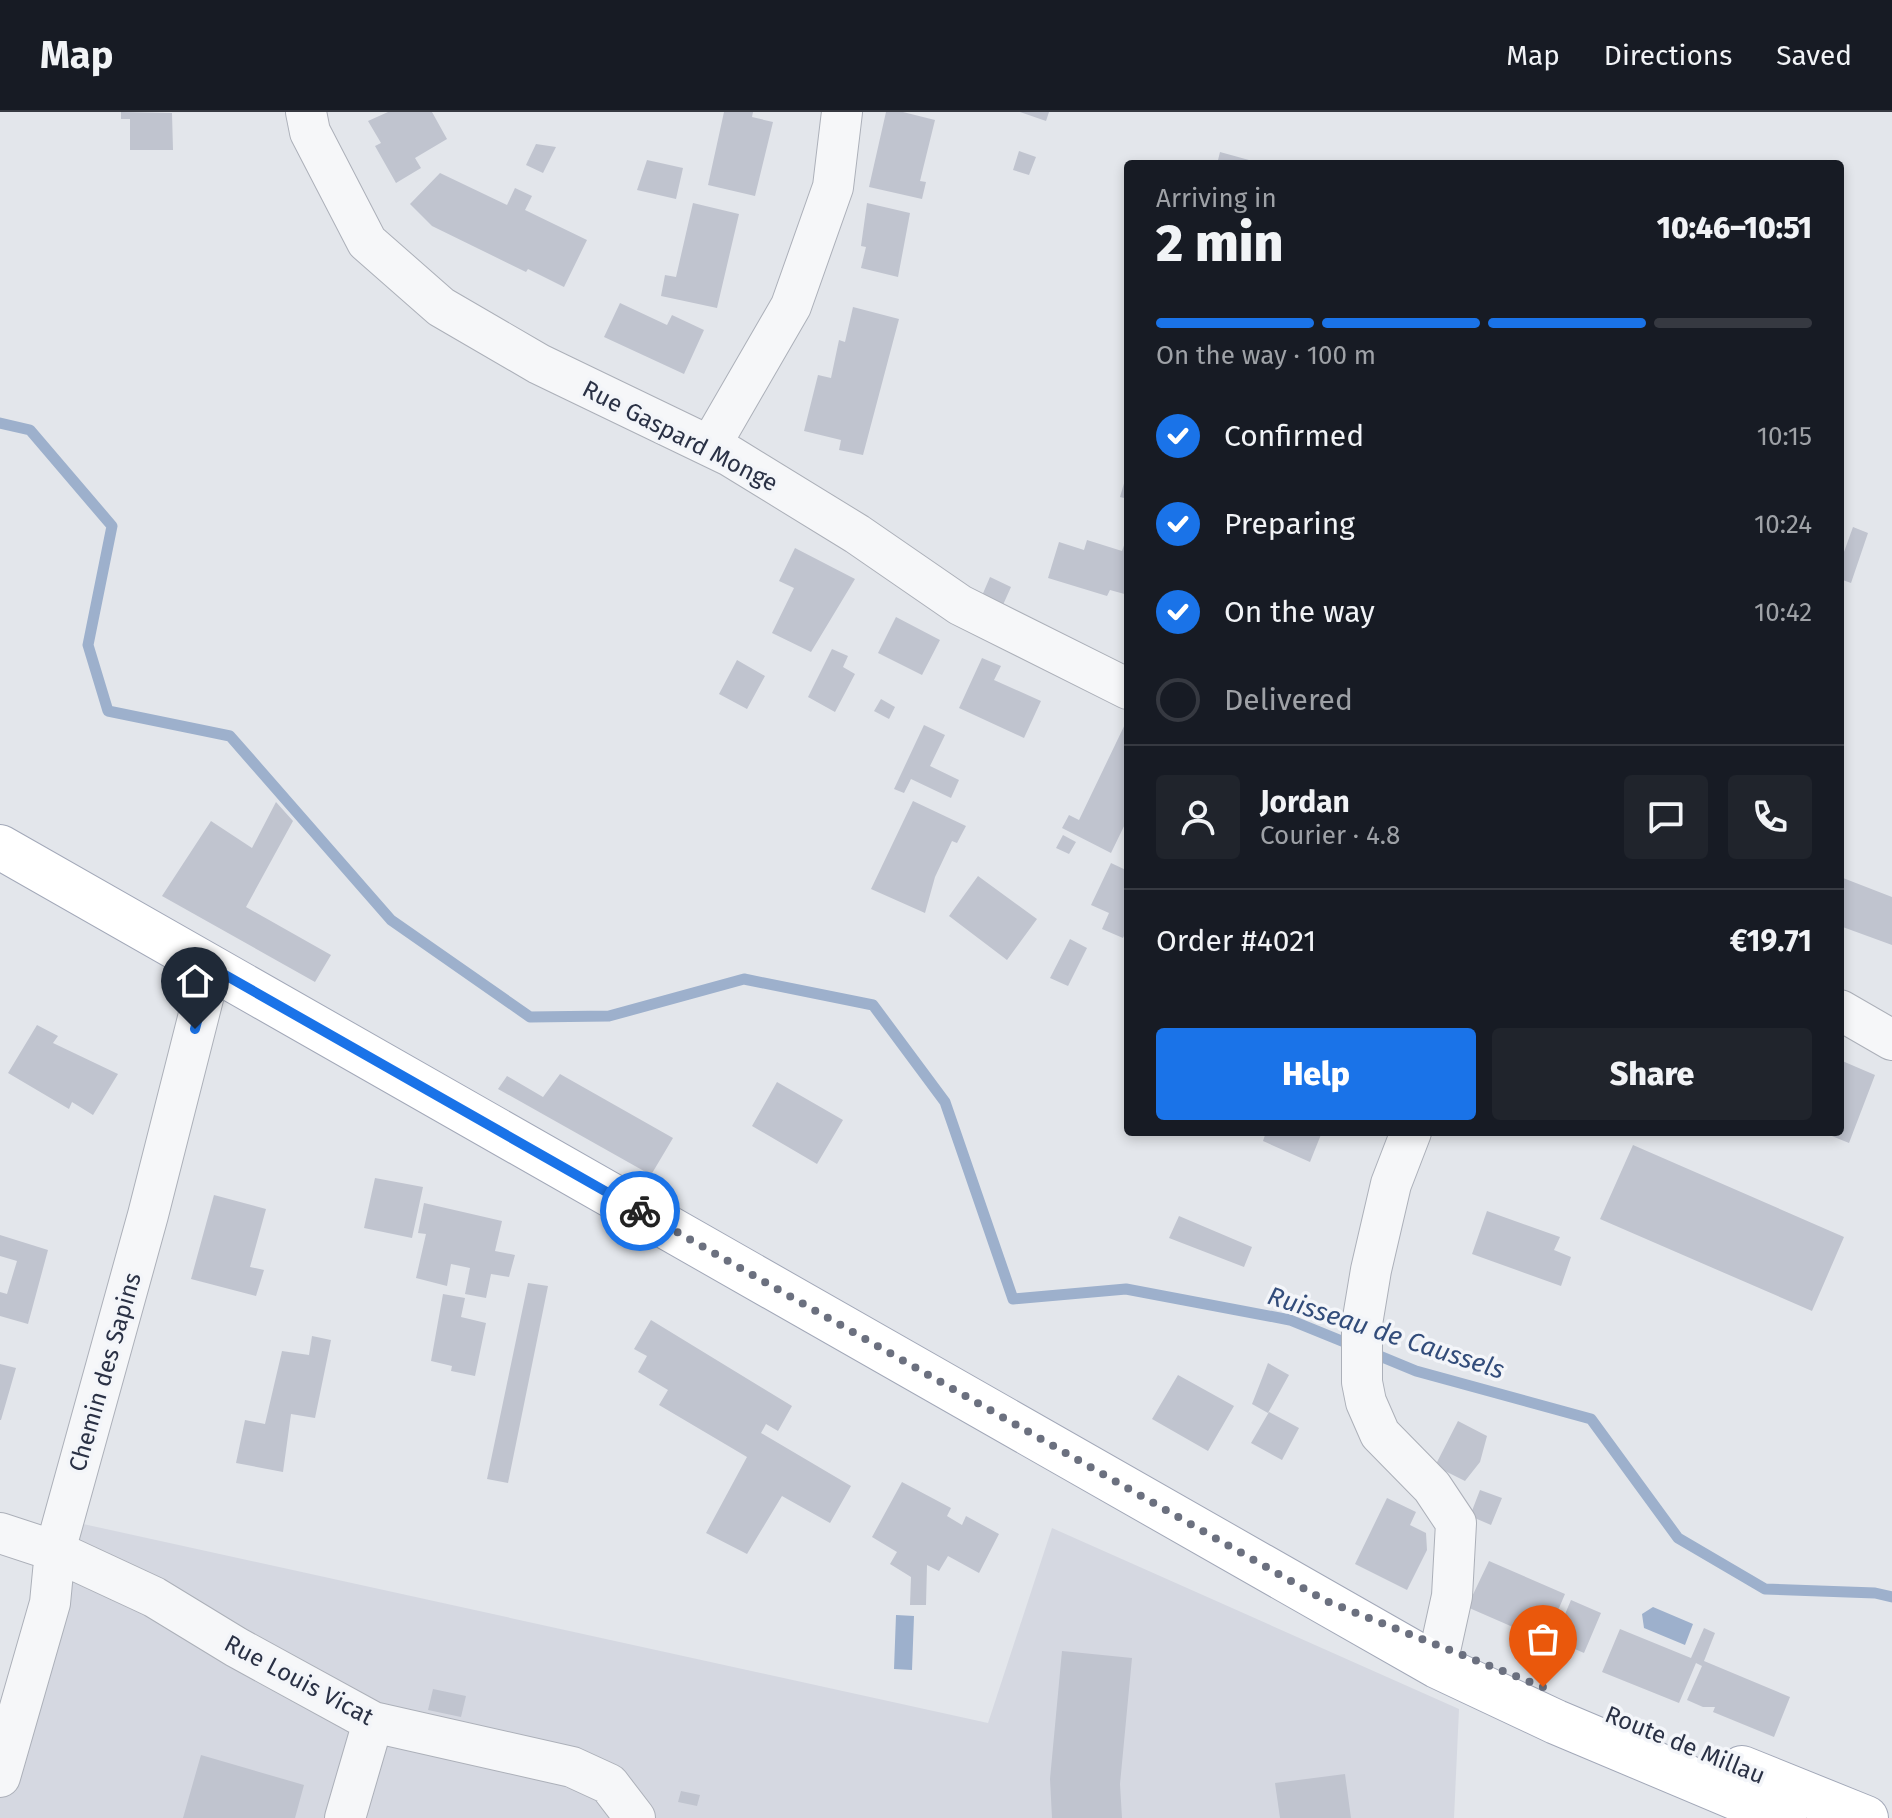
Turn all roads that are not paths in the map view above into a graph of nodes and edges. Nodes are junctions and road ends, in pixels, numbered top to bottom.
1 (306, 112) edge
2 (842, 112) edge
3 (710, 446) junction
4 (1124, 687) edge
5 (0, 847) edge
6 (211, 967) junction
7 (1844, 1012) edge
8 (1892, 1040) edge
9 (1409, 1136) edge
10 (0, 1533) edge
11 (55, 1551) junction
12 (1326, 1601) junction
13 (1441, 1646) junction
14 (373, 1722) junction
15 (0, 1777) edge
16 (345, 1818) edge
17 (635, 1818) edge
18 (1784, 1818) edge
19 (1866, 1818) edge

1 - 3 street, Rue Gaspard Monge
2 - 3 street
3 - 4 street, Rue Gaspard Monge
5 - 6 main road, Route de Millau
6 - 11 street, Chemin des Sapins
6 - 12 main road, Route de Millau
7 - 8 street
9 - 13 street
10 - 11 street, Rue Louis Vicat
11 - 14 street, Rue Louis Vicat
11 - 15 street, Chemin des Sapins
12 - 13 main road, Route de Millau
12 - 18 main road, Route de Millau
13 - 19 main road, Route de Millau
14 - 16 street
14 - 17 street, Rue Louis Vicat

